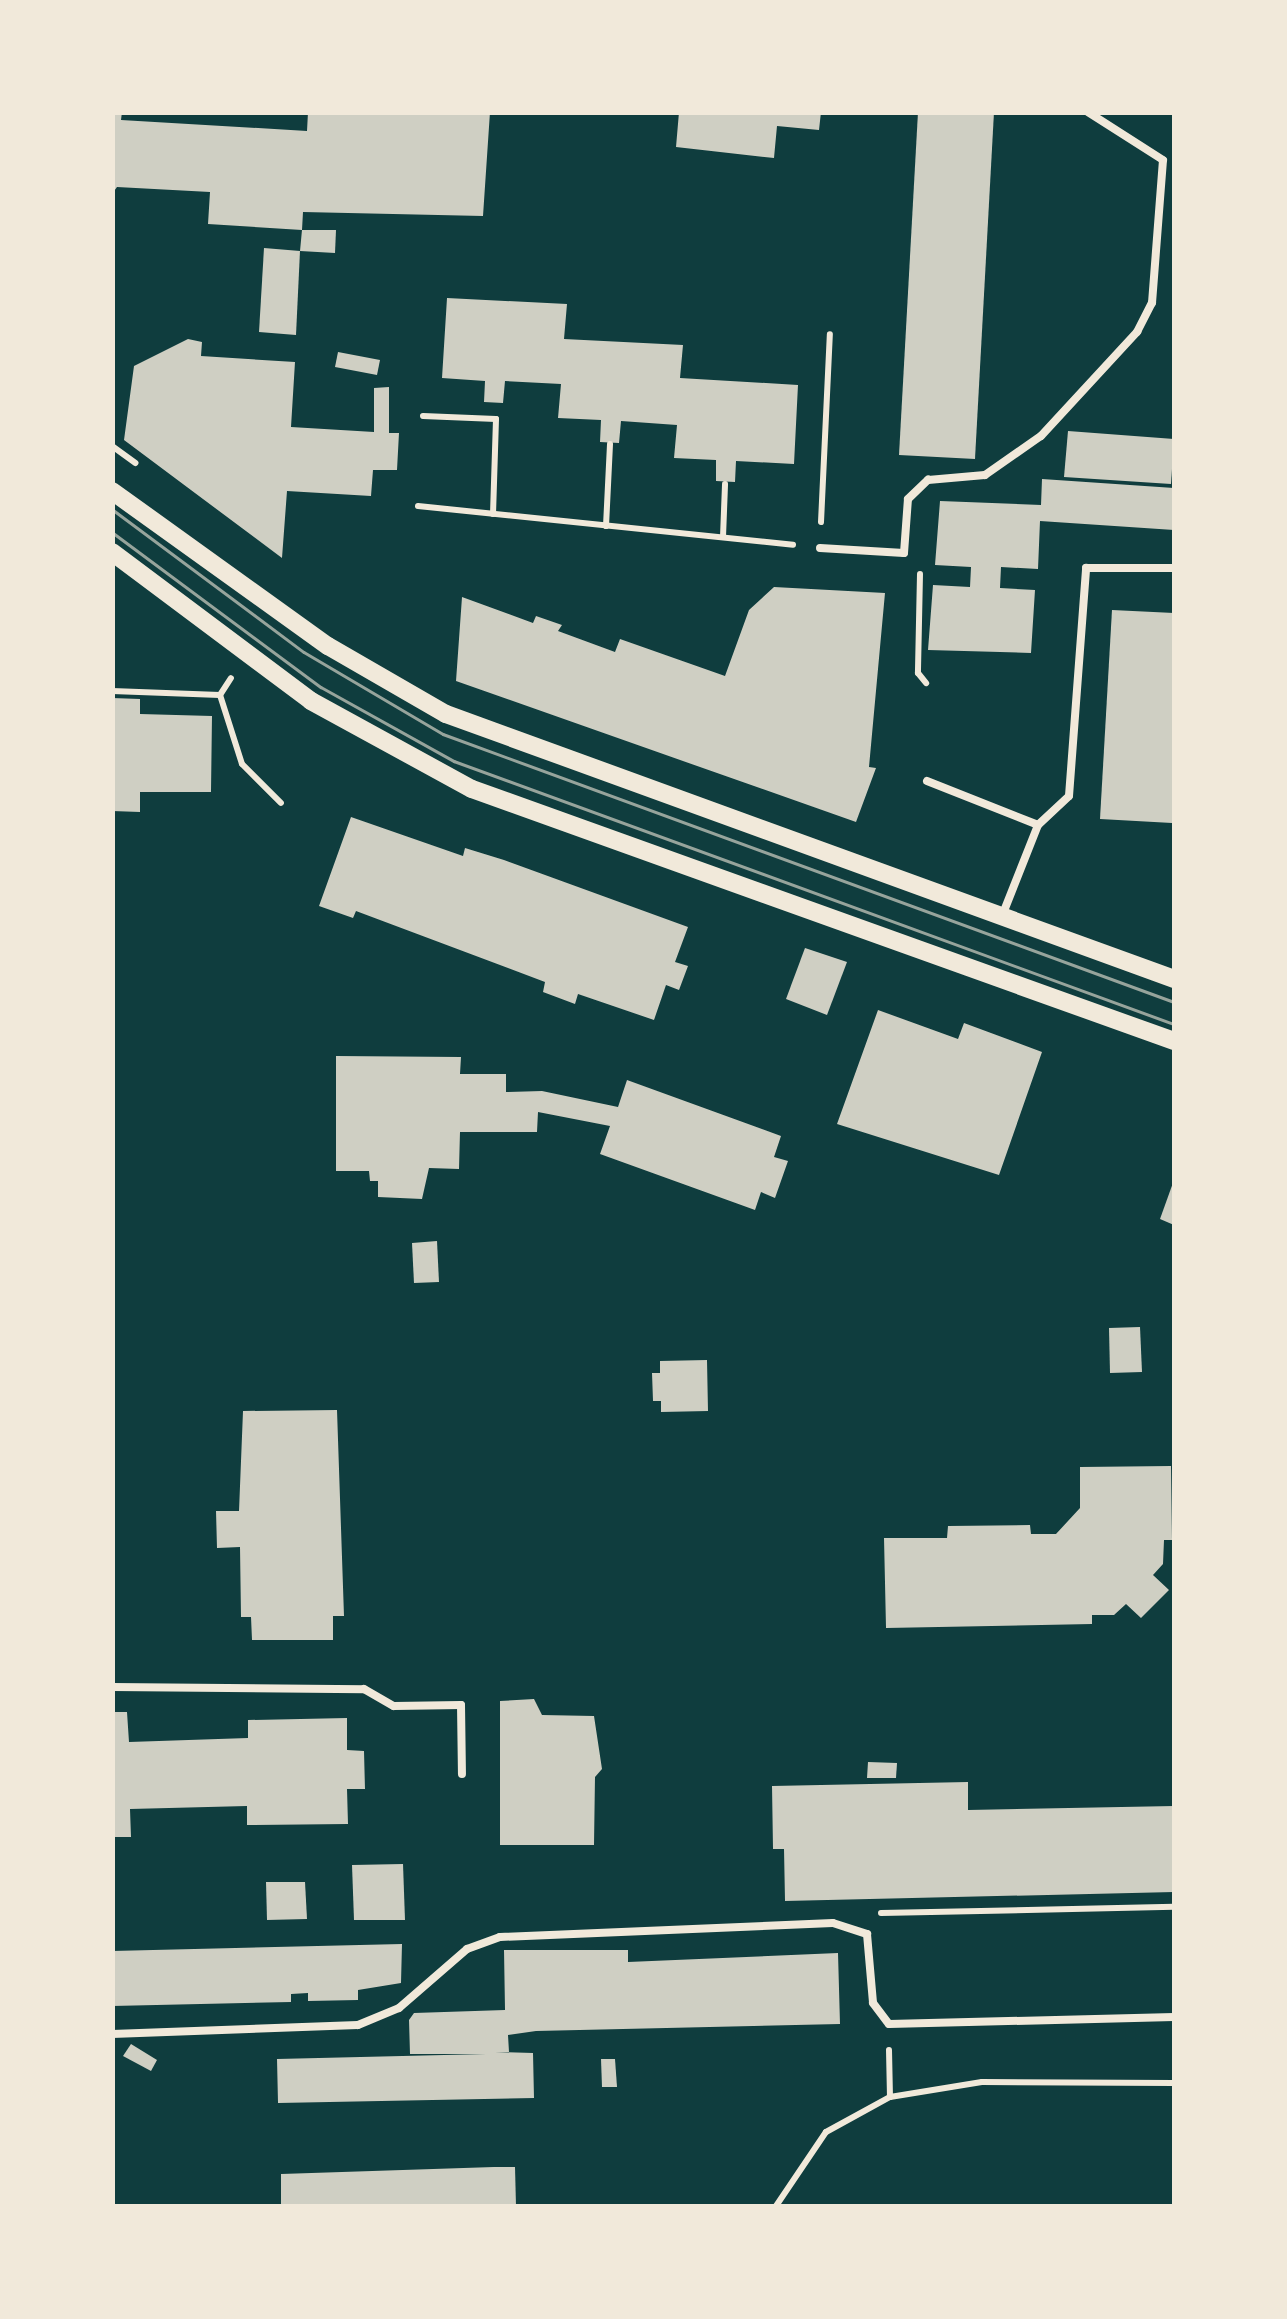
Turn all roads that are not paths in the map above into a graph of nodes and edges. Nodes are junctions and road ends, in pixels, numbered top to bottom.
1 (1088, 112) edge
2 (112, 490) edge
3 (820, 548) road end
4 (112, 552) edge
5 (1174, 568) edge
6 (927, 781) dead end
7 (1038, 825) junction
8 (1002, 916) junction
9 (1174, 978) edge
10 (1174, 1041) edge
11 (112, 1687) edge
12 (462, 1774) dead end
13 (1174, 2017) edge
14 (112, 2034) edge

1 - 3 lane
2 - 8 street
4 - 10 street
5 - 7 lane
6 - 7 lane
7 - 8 lane
8 - 9 street
11 - 12 lane
13 - 14 lane

